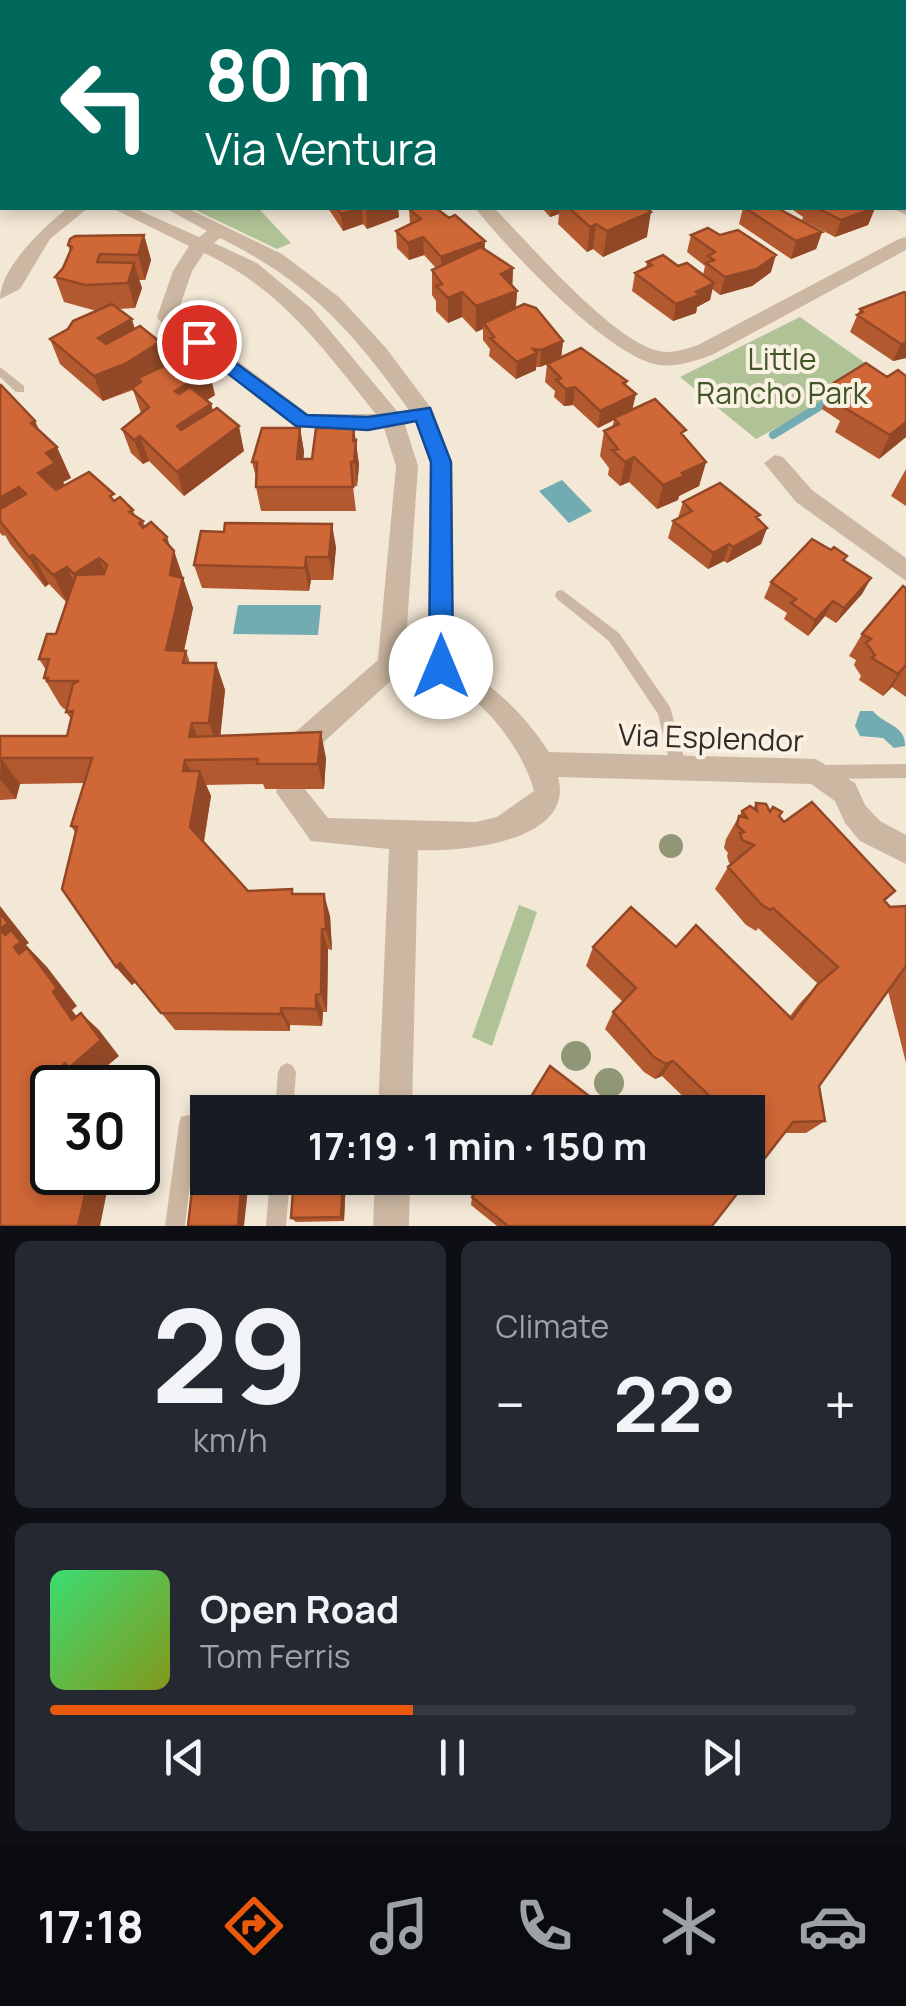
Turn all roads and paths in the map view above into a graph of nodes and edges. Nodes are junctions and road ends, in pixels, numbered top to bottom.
1 (76, 210) edge
2 (126, 210) edge
3 (178, 210) edge
4 (486, 210) edge
5 (221, 230) junction
6 (200, 243) junction
7 (906, 244) edge
8 (0, 293) edge
9 (0, 371) edge
10 (20, 389) dead end
11 (423, 413) junction
12 (394, 421) junction
13 (775, 463) dead end
14 (906, 571) edge
15 (562, 595) dead end
16 (391, 665) junction
17 (441, 667) junction
18 (294, 751) edge
19 (541, 764) junction
20 (678, 768) junction
21 (906, 770) edge
22 (816, 772) junction
23 (290, 792) edge
24 (404, 834) junction
25 (906, 850) edge
26 (287, 1072) dead end
27 (285, 1095) edge
28 (396, 1095) edge
29 (188, 1124) dead end
30 (279, 1195) edge
31 (393, 1195) edge
32 (175, 1226) edge
33 (276, 1226) edge
34 (392, 1226) edge

1 - 8 street
2 - 6 street
3 - 5 street
4 - 7 street
5 - 6 street
5 - 11 street
6 - 12 street
6 - 12 street
9 - 10 lane
11 - 12 street
11 - 17 street
12 - 16 street
13 - 14 street
15 - 20 lane
16 - 17 street
16 - 18 street
17 - 19 street
19 - 20 street, Via Esplendor
19 - 24 street
20 - 22 street, Via Esplendor
21 - 22 lane
22 - 25 street, Via Esplendor
23 - 24 street
24 - 28 street
26 - 27 lane
29 - 32 lane
30 - 33 lane
31 - 34 street

